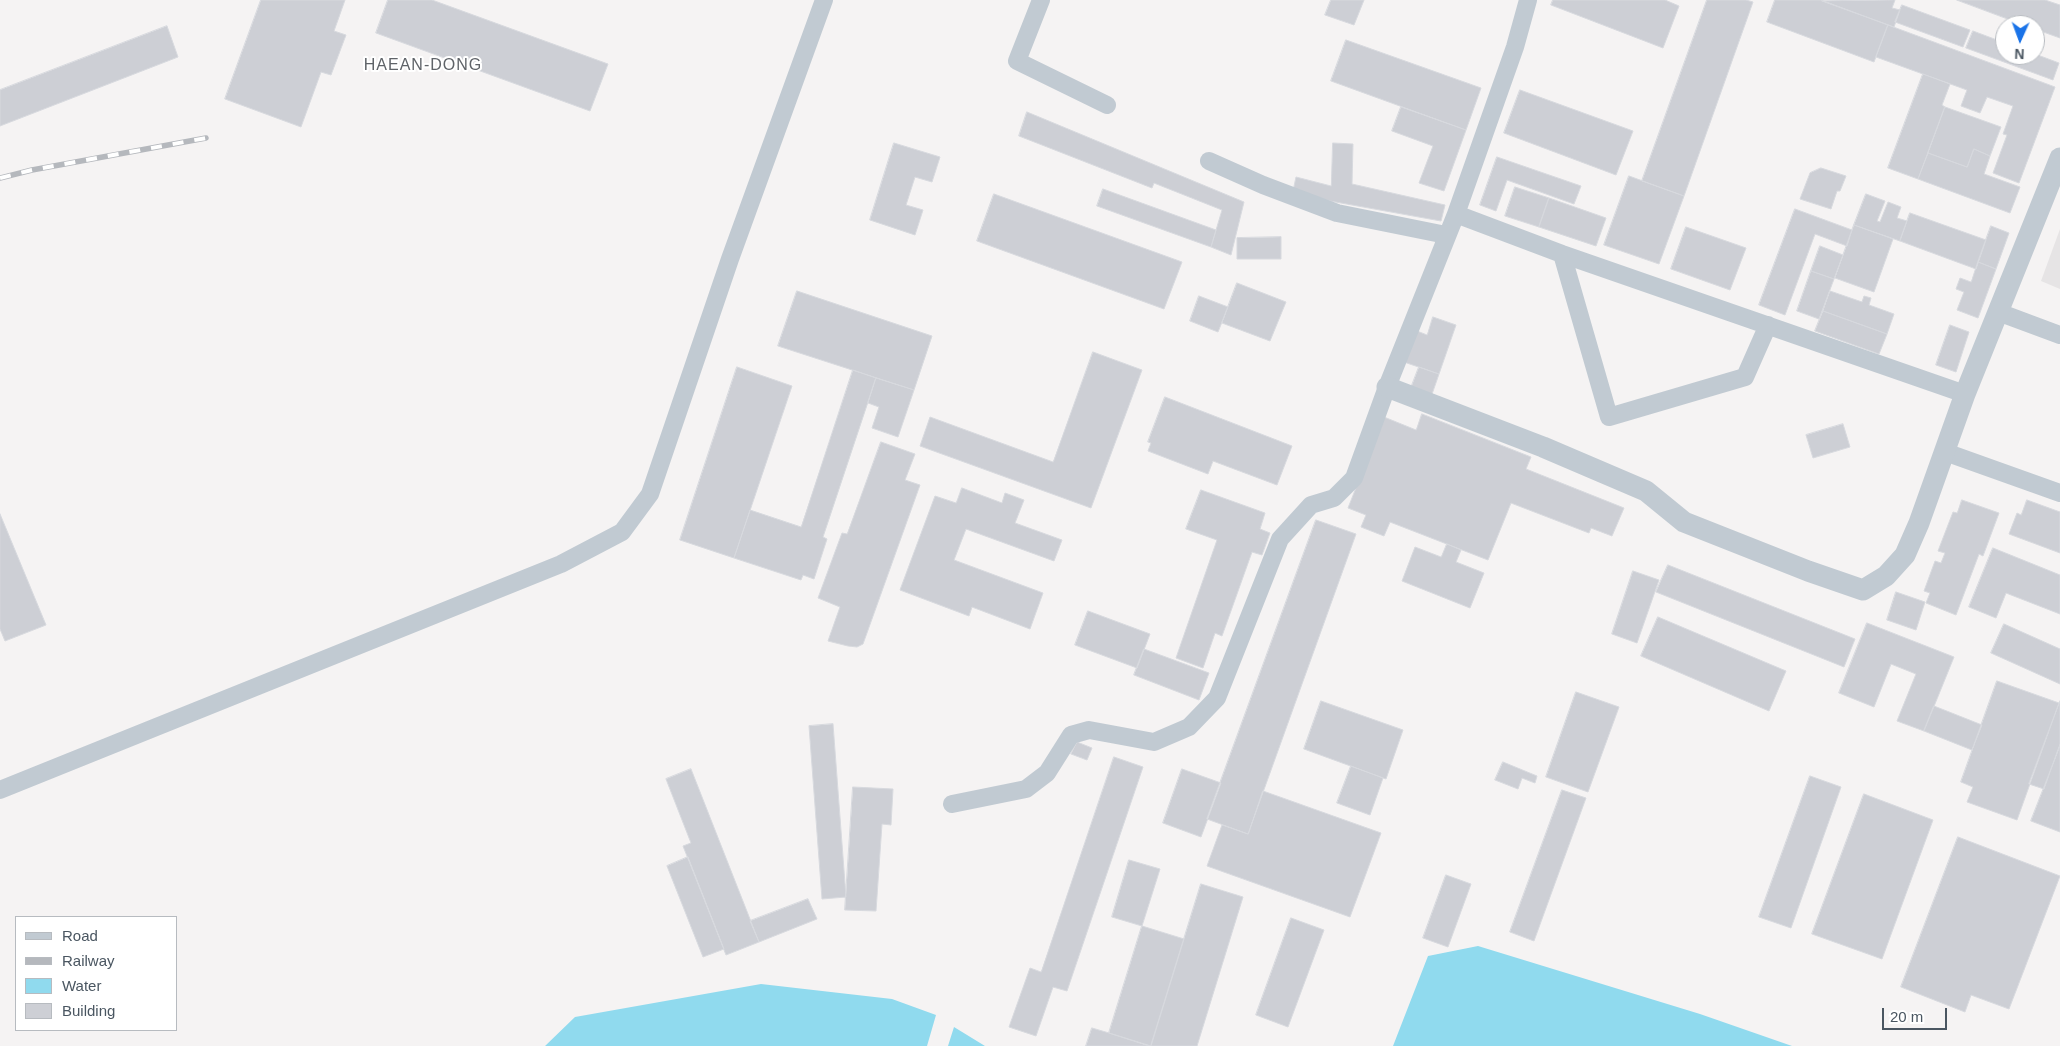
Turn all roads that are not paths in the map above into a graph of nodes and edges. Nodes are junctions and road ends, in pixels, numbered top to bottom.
1 (824, 0) edge
2 (1041, 0) edge
3 (1528, 0) edge
4 (1108, 105) dead end
5 (2060, 158) edge
6 (1209, 161) dead end
7 (1456, 214) junction
8 (1446, 235) junction
9 (1562, 254) junction
10 (1998, 312) junction
11 (1768, 325) junction
12 (2060, 335) edge
13 (1387, 387) junction
14 (1965, 394) junction
15 (1945, 452) junction
16 (2060, 493) edge
17 (0, 790) edge
18 (952, 804) dead end

1 - 17 street
2 - 4 street
3 - 7 street
5 - 10 street
6 - 8 street
7 - 8 street
7 - 9 street
8 - 13 street
9 - 11 street
9 - 11 street
10 - 12 street
10 - 14 street
11 - 14 street
13 - 15 street
13 - 18 street
14 - 15 street
15 - 16 street

